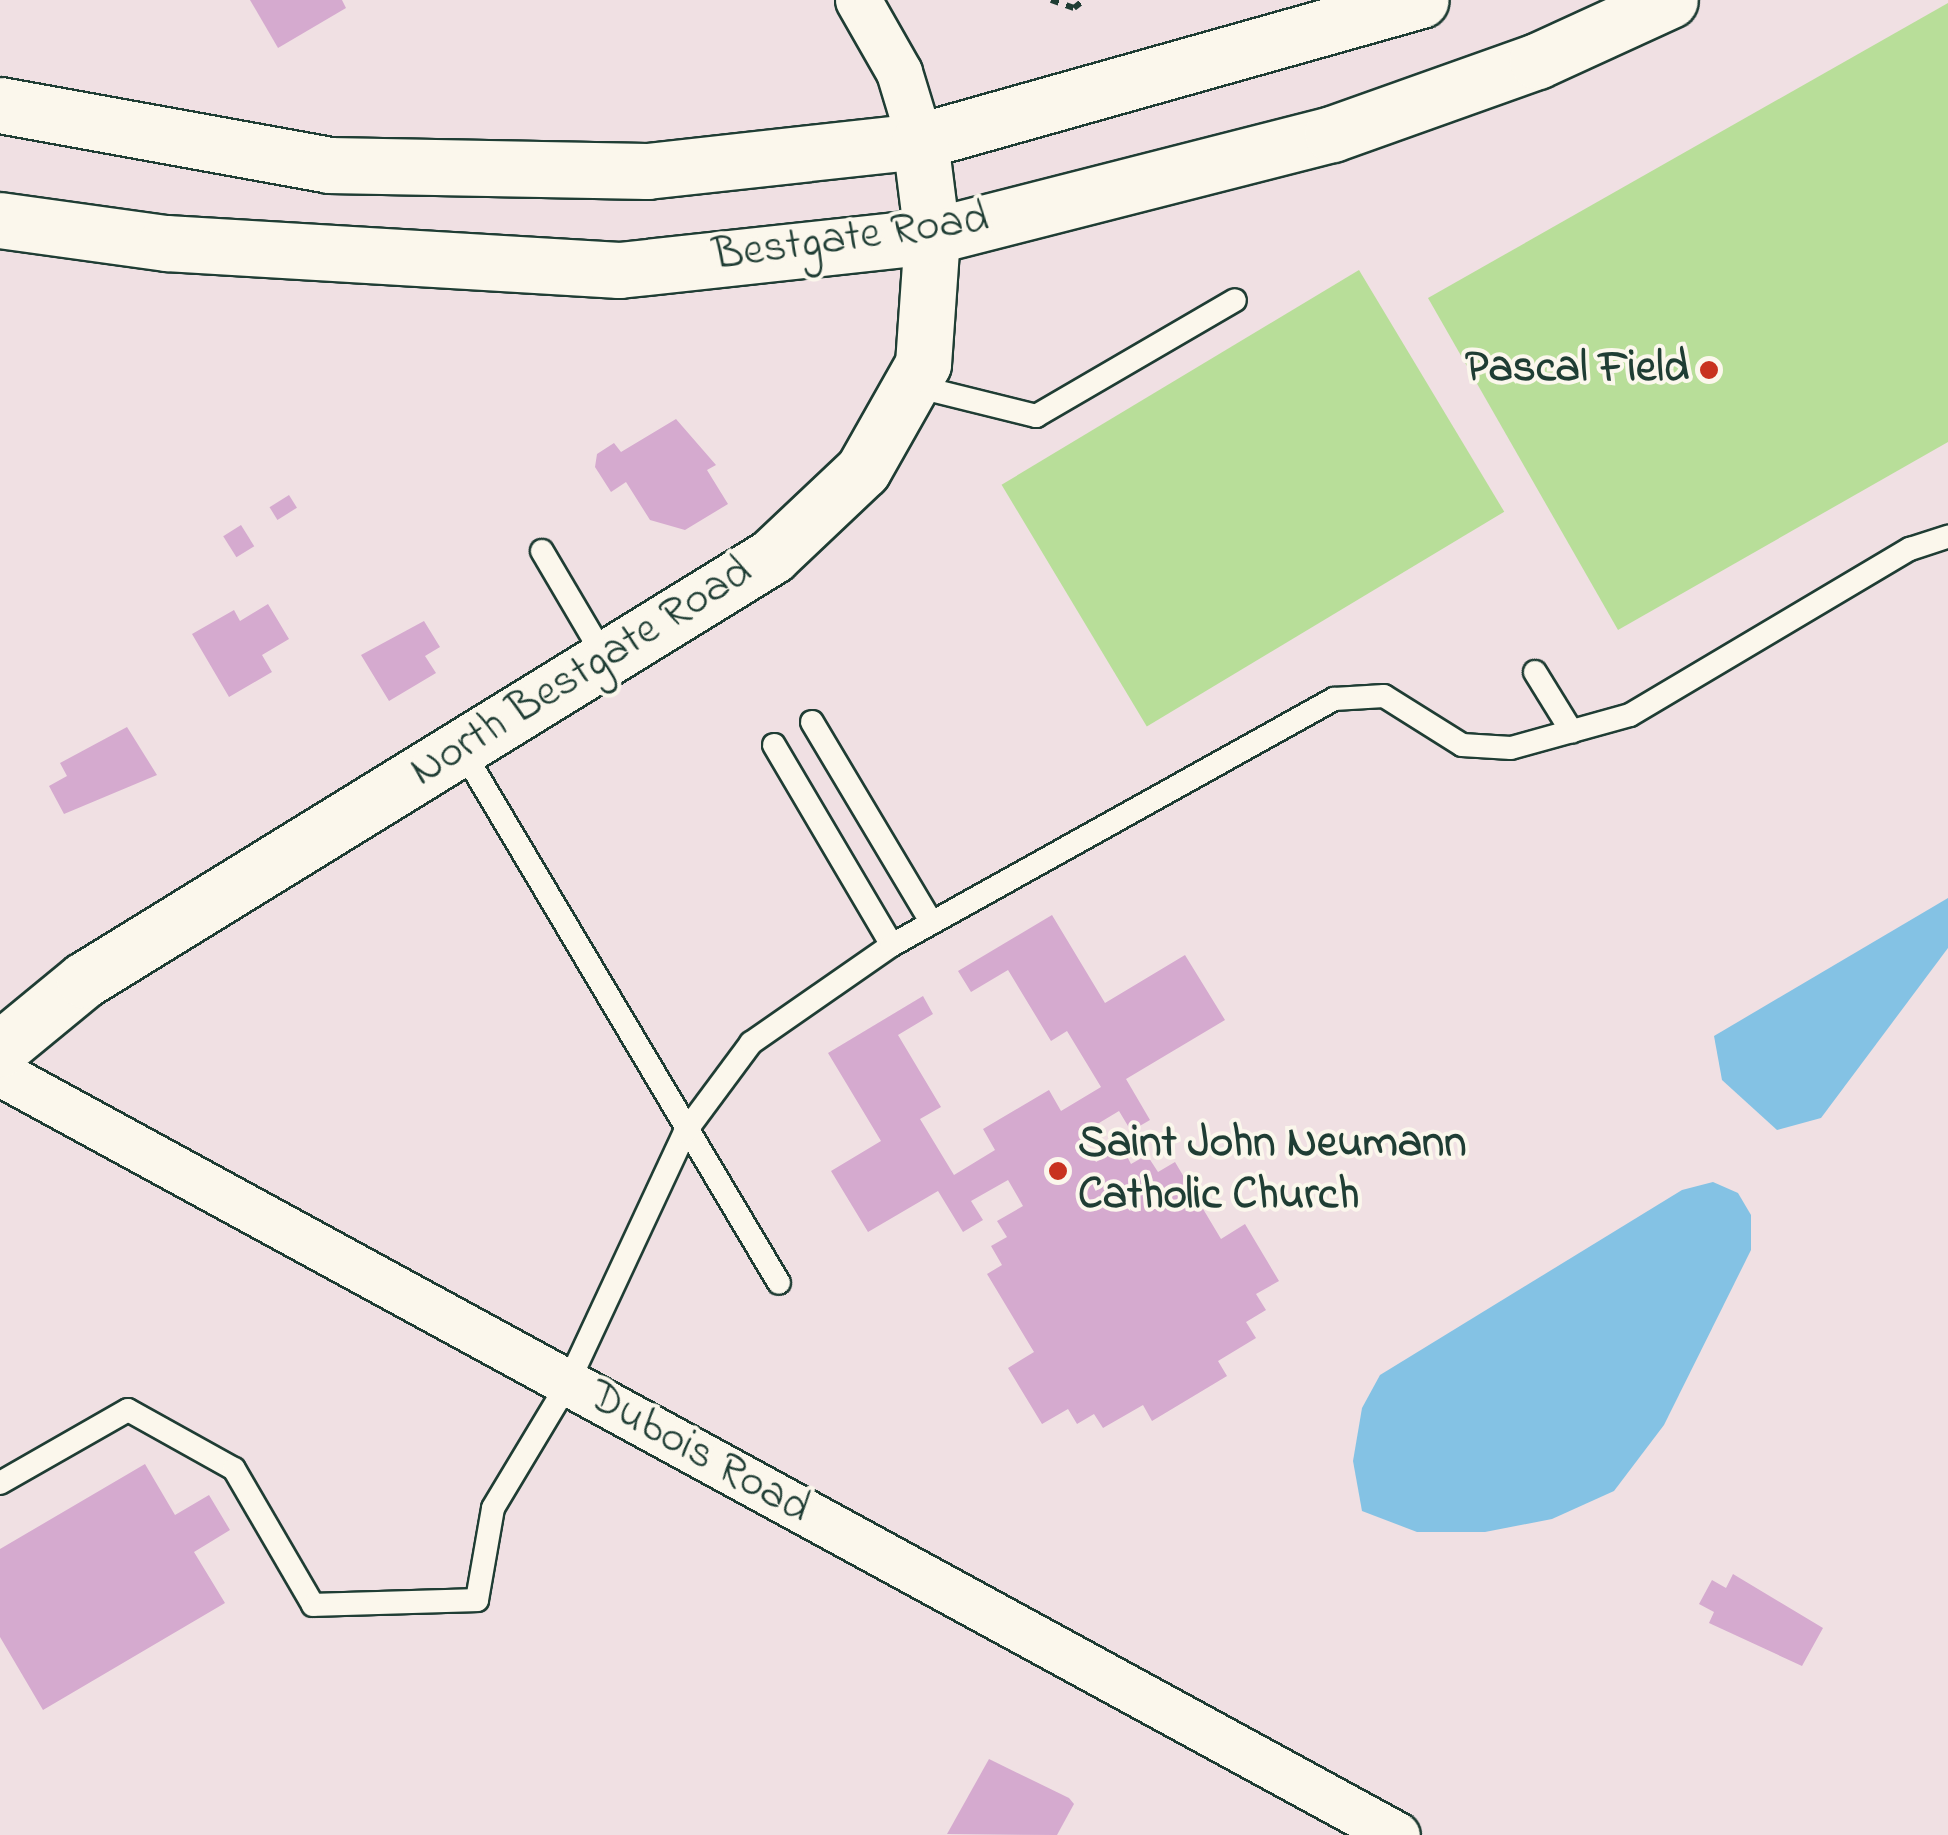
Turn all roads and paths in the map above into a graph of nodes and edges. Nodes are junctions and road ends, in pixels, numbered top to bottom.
1 (858, 0) edge
2 (1051, 0) edge
3 (1084, 0) edge
4 (1421, 0) edge
5 (1670, 0) edge
6 (0, 105) edge
7 (920, 140) junction
8 (0, 220) edge
9 (932, 236) junction
10 (1235, 300) dead end
11 (911, 385) junction
12 (1948, 537) edge
13 (542, 550) dead end
14 (604, 658) junction
15 (1534, 672) dead end
16 (812, 722) dead end
17 (1572, 732) junction
18 (774, 745) dead end
19 (461, 748) junction
20 (930, 922) junction
21 (892, 945) junction
22 (0, 1050) edge
23 (0, 1073) edge
24 (686, 1132) junction
25 (779, 1284) dead end
26 (568, 1383) junction
27 (0, 1483) edge
28 (1397, 1835) edge

1 - 7 street
2 - 3 path
4 - 7 main road, Bestgate Road
5 - 9 main road, Bestgate Road
6 - 7 main road, Bestgate Road
7 - 9 main road, North Bestgate Road
8 - 9 main road, Bestgate Road
9 - 11 main road, North Bestgate Road
10 - 11 lane
11 - 14 main road, North Bestgate Road
12 - 17 lane
13 - 14 lane
14 - 19 main road, North Bestgate Road
15 - 17 lane
16 - 20 lane
17 - 20 lane
18 - 21 lane
19 - 22 main road, North Bestgate Road
19 - 24 lane
20 - 21 lane
21 - 24 lane
23 - 26 street, Dubois Road
24 - 25 lane
24 - 26 lane
26 - 27 lane
26 - 28 street, Dubois Road

